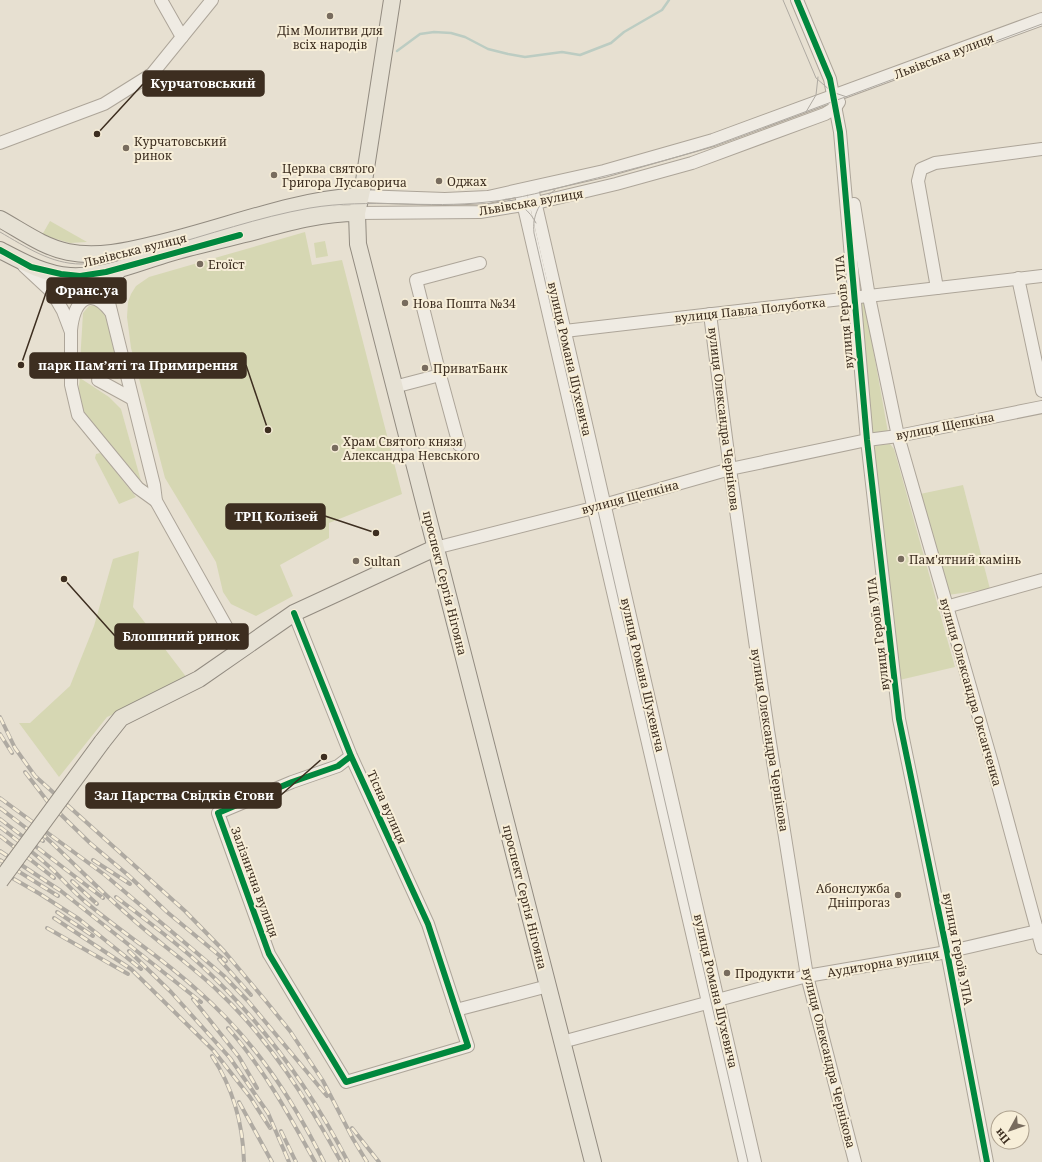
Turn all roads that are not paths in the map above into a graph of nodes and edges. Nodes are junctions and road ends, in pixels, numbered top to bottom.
1 (160, 0) edge
2 (212, 0) edge
3 (392, 0) edge
4 (797, 0) edge
5 (1042, 19) edge
6 (182, 37) junction
7 (836, 98) junction
8 (0, 143) edge
9 (1042, 149) edge
10 (526, 189) junction
11 (360, 196) junction
12 (536, 203) junction
13 (524, 205) junction
14 (356, 213) junction
15 (0, 219) edge
16 (6, 253) edge
17 (141, 255) junction
18 (480, 263) dead end
19 (122, 267) junction
20 (1042, 276) edge
21 (1018, 278) junction
22 (937, 288) junction
23 (869, 296) junction
24 (854, 298) junction
25 (110, 312) junction
26 (710, 314) junction
27 (71, 332) junction
28 (558, 332) junction
29 (440, 375) junction
30 (98, 380) dead end
31 (394, 388) junction
32 (1042, 391) edge
33 (131, 398) junction
34 (1042, 406) edge
35 (898, 436) junction
36 (866, 440) junction
37 (459, 445) dead end
38 (730, 469) junction
39 (156, 501) junction
40 (598, 506) junction
41 (435, 548) junction
42 (1042, 580) edge
43 (946, 607) junction
44 (294, 613) junction
45 (240, 651) junction
46 (351, 756) junction
47 (0, 881) edge
48 (1040, 931) edge
49 (1042, 948) edge
50 (947, 952) junction
51 (808, 976) junction
52 (548, 986) junction
53 (713, 1001) junction
54 (456, 1010) junction
55 (562, 1042) junction
56 (346, 1082) joint
57 (593, 1162) edge
58 (745, 1162) edge
59 (755, 1162) edge
60 (855, 1162) edge
61 (988, 1162) edge

1 - 6 street
2 - 6 street
3 - 11 main road, проспект Сергія Нігояна
4 - 7 street
5 - 7 street, Львівська вулиця
6 - 8 street
7 - 10 street, Львівська вулиця
7 - 12 street, Львівська вулиця
7 - 23 street, вулиця Героїв УПА
7 - 24 street, вулиця Героїв УПА
9 - 22 street
10 - 11 street, Львівська вулиця
10 - 12 street, вулиця Романа Шухевича
10 - 13 street, вулиця Романа Шухевича
11 - 14 main road, проспект Сергія Нігояна
11 - 17 main road, Львівська вулиця
12 - 13 street, Львівська вулиця
12 - 28 street, вулиця Романа Шухевича
13 - 14 street, Львівська вулиця
13 - 28 street, вулиця Романа Шухевича
14 - 17 main road, Львівська вулиця
14 - 31 main road, проспект Сергія Нігояна
15 - 17 main road, Львівська вулиця
16 - 19 main road, Львівська вулиця
16 - 27 street
17 - 19 main road, Львівська вулиця
18 - 29 street
19 - 25 street
20 - 21 street, вулиця Павла Полуботка
21 - 22 street, вулиця Павла Полуботка
21 - 32 street
22 - 23 street, вулиця Павла Полуботка
23 - 24 street, вулиця Павла Полуботка
23 - 35 street, вулиця Героїв УПА
24 - 26 street, вулиця Павла Полуботка
24 - 36 street, вулиця Героїв УПА
25 - 27 street
25 - 33 street
26 - 28 street, вулиця Павла Полуботка
26 - 38 street, вулиця Олександра Чернікова
27 - 39 street
28 - 40 street, вулиця Романа Шухевича
29 - 31 street
29 - 37 street
30 - 33 street
31 - 41 main road, проспект Сергія Нігояна
33 - 39 street
34 - 35 street, вулиця Щепкіна
35 - 36 street, вулиця Щепкіна
35 - 43 street, вулиця Олександра Оксанченка
36 - 38 street, вулиця Щепкіна
36 - 50 street, вулиця Героїв УПА
38 - 40 street, вулиця Щепкіна
38 - 51 street, вулиця Олександра Чернікова
39 - 45 street
40 - 41 street, вулиця Щепкіна
40 - 53 street, вулиця Романа Шухевича
41 - 44 main road, вулиця Щепкіна
41 - 52 main road, проспект Сергія Нігояна
42 - 43 street
43 - 48 street, вулиця Олександра Оксанченка
44 - 45 main road, вулиця Щепкіна
44 - 46 street, Тісна вулиця
45 - 47 main road, вулиця Щепкіна, bridge
46 - 54 street, Тісна вулиця
46 - 56 street, Залізнична вулиця
48 - 49 street, вулиця Олександра Оксанченка
48 - 50 street, Аудиторна вулиця
50 - 51 street, Аудиторна вулиця
50 - 61 street, вулиця Героїв УПА
51 - 53 street, Аудиторна вулиця
51 - 60 street, вулиця Олександра Чернікова
52 - 54 street
52 - 55 main road, проспект Сергія Нігояна
53 - 55 street, Аудиторна вулиця
53 - 58 street, вулиця Романа Шухевича
53 - 59 street, вулиця Романа Шухевича
54 - 56 street, Тісна вулиця
55 - 57 main road, проспект Сергія Нігояна

